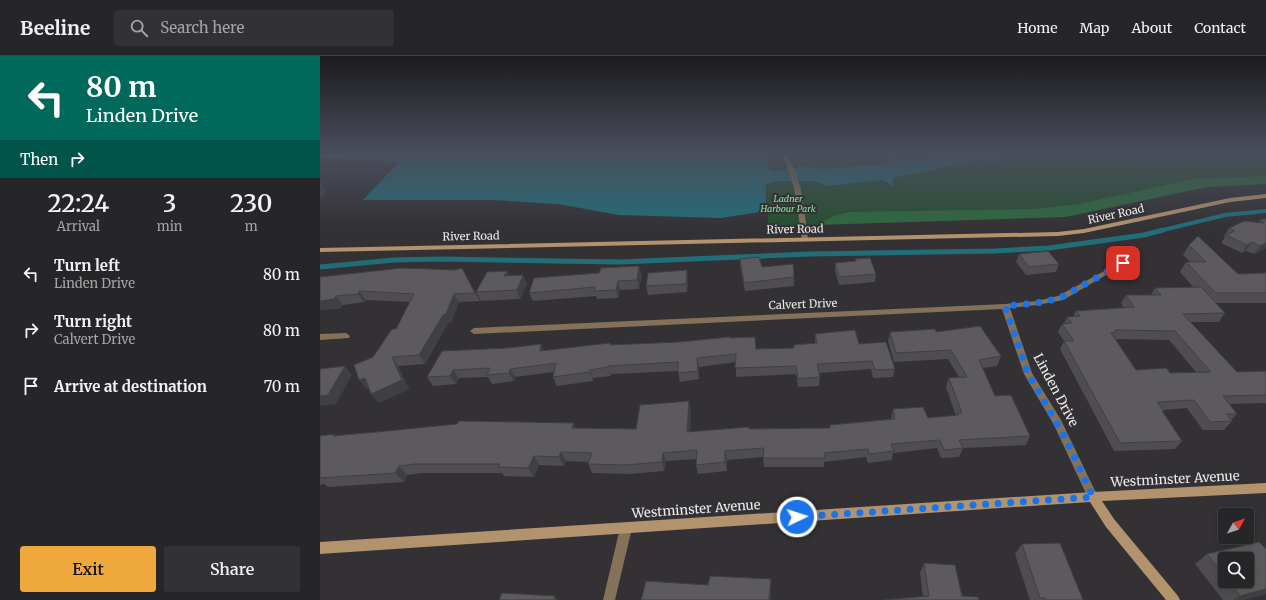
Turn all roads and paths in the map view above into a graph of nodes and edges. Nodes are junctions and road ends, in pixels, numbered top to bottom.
1 (793, 178) edge
2 (1266, 196) edge
3 (804, 239) junction
4 (320, 250) edge
5 (1123, 263) dead end
6 (1005, 306) junction
7 (474, 331) dead end
8 (346, 336) dead end
9 (320, 337) edge
10 (1266, 488) edge
11 (1093, 497) junction
12 (626, 528) junction
13 (320, 548) edge
14 (609, 600) edge
15 (1174, 600) edge

1 - 3 street
2 - 3 street, River Road
3 - 4 street, River Road
5 - 6 street, Calvert Drive
6 - 7 street, Calvert Drive
6 - 11 street, Linden Drive
8 - 9 street
10 - 11 street, Westminster Avenue
11 - 12 street, Westminster Avenue
11 - 15 street, Linden Drive
12 - 13 street, Westminster Avenue
12 - 14 street

